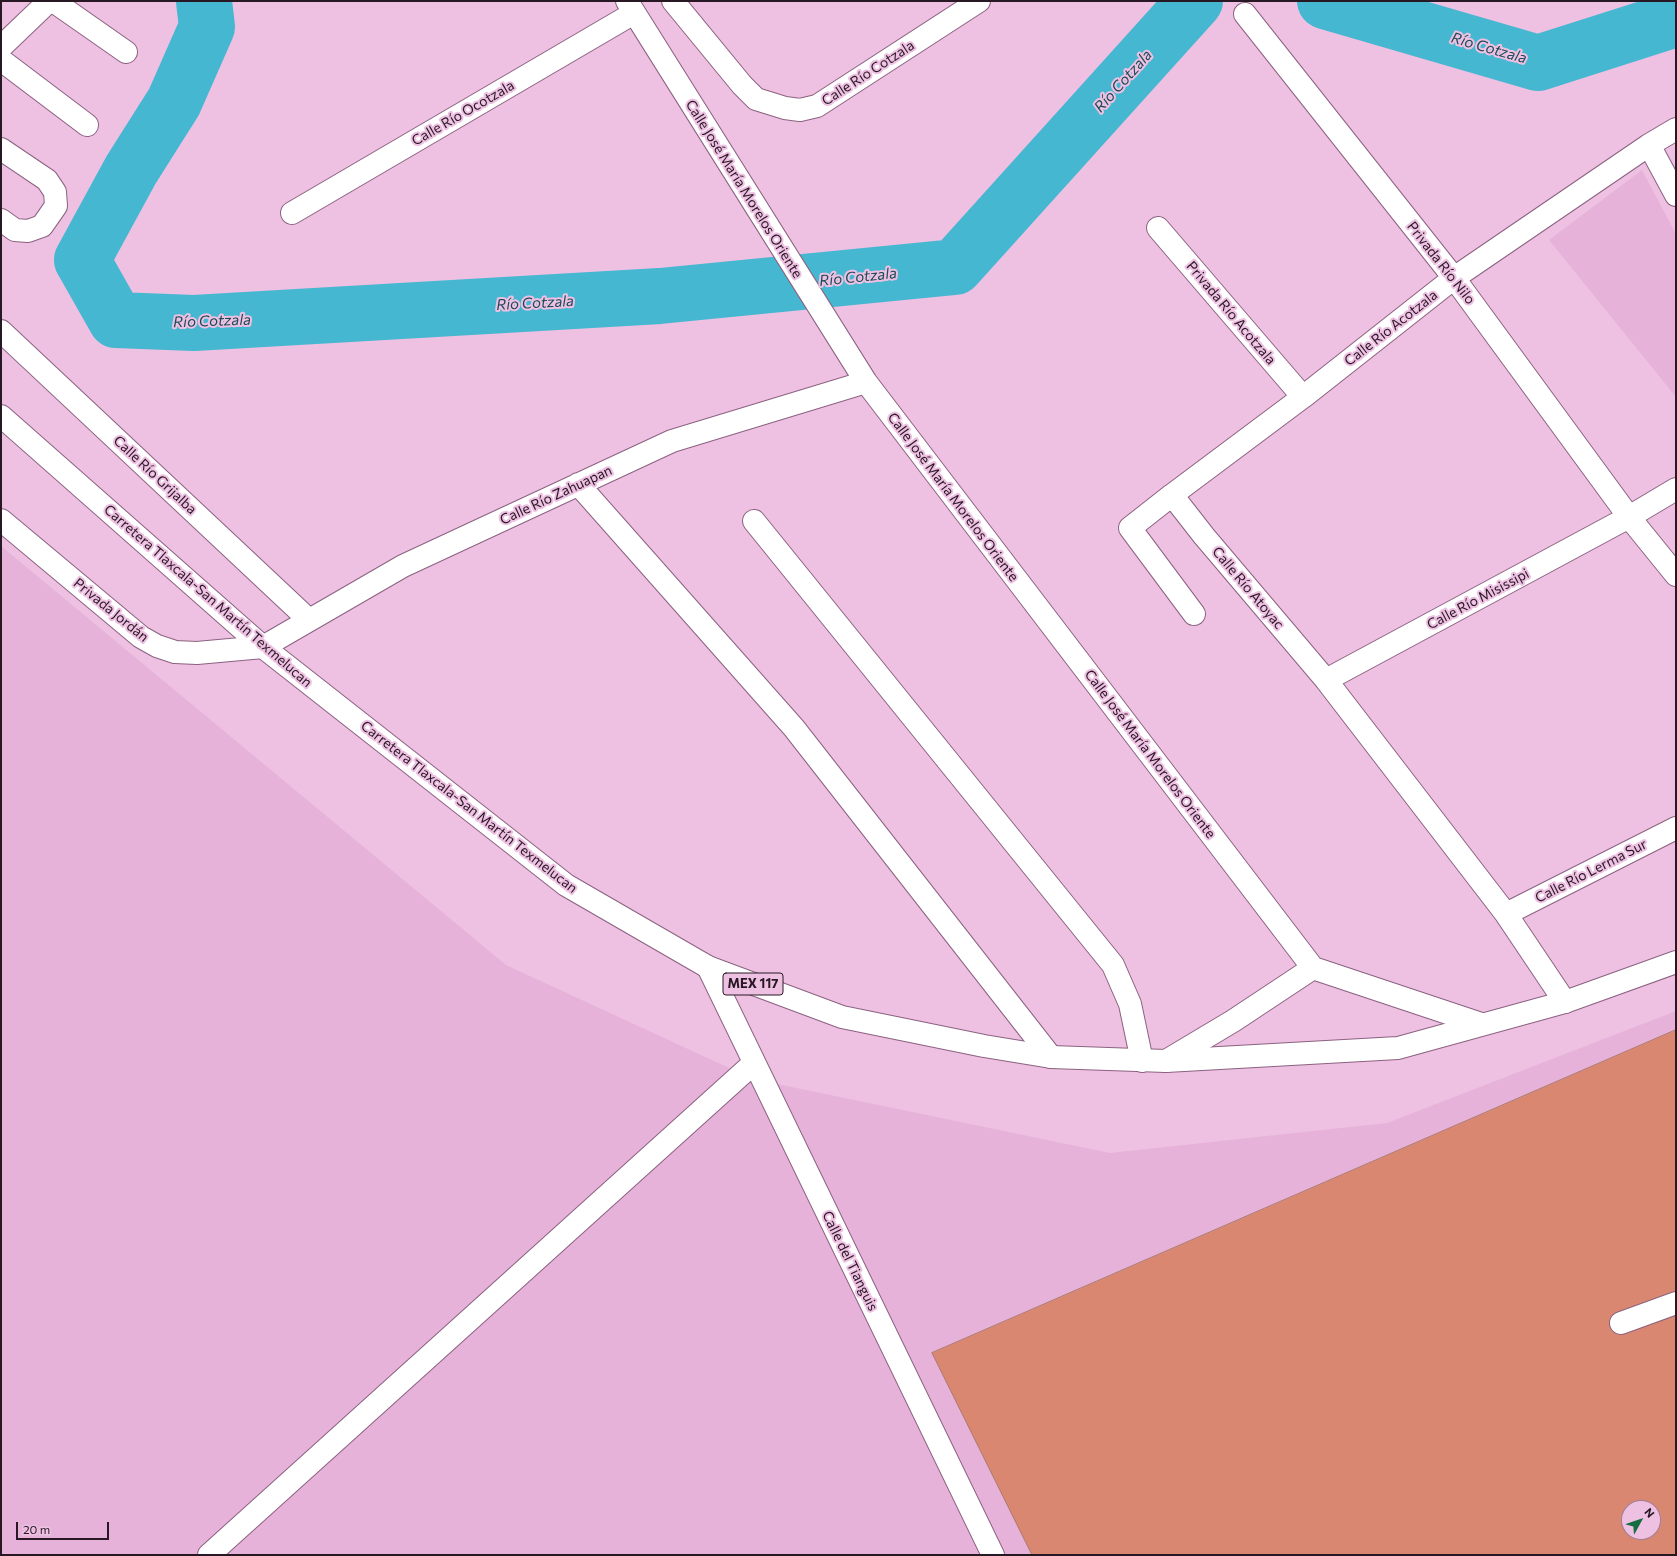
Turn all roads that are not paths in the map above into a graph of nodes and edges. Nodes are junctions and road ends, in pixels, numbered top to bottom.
1 (49, 1) edge
2 (53, 1) edge
3 (674, 1) edge
4 (979, 1) edge
5 (631, 7) edge
6 (1245, 14) dead end
7 (1, 47) edge
8 (126, 52) dead end
9 (1, 60) edge
10 (87, 125) dead end
11 (1676, 129) edge
12 (1649, 145) junction
13 (1, 149) edge
14 (1676, 195) edge
15 (292, 213) dead end
16 (1, 220) edge
17 (1158, 228) dead end
18 (1454, 278) junction
19 (1, 331) edge
20 (866, 382) junction
21 (1303, 398) junction
22 (1, 416) edge
23 (578, 484) junction
24 (1676, 489) edge
25 (1172, 495) junction
26 (1629, 517) junction
27 (1, 520) edge
28 (754, 521) dead end
29 (1676, 575) edge
30 (1194, 614) dead end
31 (309, 620) junction
32 (263, 647) junction
33 (1326, 680) junction
34 (1676, 828) edge
35 (1506, 914) junction
36 (1676, 962) edge
37 (708, 967) junction
38 (1314, 968) junction
39 (1565, 1002) junction
40 (1481, 1024) junction
41 (1051, 1057) junction
42 (1142, 1061) junction
43 (1166, 1061) junction
44 (754, 1063) junction
45 (1676, 1303) edge
46 (1621, 1323) dead end
47 (209, 1555) edge
48 (993, 1555) edge

1 - 7 street
2 - 8 street
3 - 4 street, Calle Río Cotzala
5 - 15 street, Calle Río Ocotzala
5 - 20 street, Calle José María Morelos Oriente
6 - 18 street, Privada Río Nilo
9 - 10 street
11 - 12 street, Calle Río Acotzala
12 - 14 street
12 - 18 street, Calle Río Acotzala
13 - 16 street
17 - 21 street, Privada Río Acotzala
18 - 21 street, Calle Río Acotzala
18 - 26 street, Privada Río Nilo
19 - 31 street, Calle Río Grijalba
20 - 23 street, Calle Río Zahuapan
20 - 38 street, Calle José María Morelos Oriente
21 - 25 street, Calle Río Acotzala
22 - 32 street, Carretera Tlaxcala-San Martín Texmelucan / MEX 117
23 - 31 street, Calle Río Zahuapan
23 - 41 street
24 - 26 street, Calle Río Misissipi
25 - 30 street, Calle Río Acotzala
25 - 33 street, Calle Río Atoyac
26 - 29 street, Privada Río Nilo
26 - 33 street, Calle Río Misissipi
27 - 32 street, Privada Jordán
28 - 42 street
31 - 32 street, Calle Río Zahuapan
32 - 37 street, Carretera Tlaxcala-San Martín Texmelucan / MEX 117
33 - 35 street, Calle Río Atoyac
34 - 35 street, Calle Río Lerma Sur
35 - 39 street
36 - 39 street, Carretera Tlaxcala-San Martín Texmelucan / MEX 117
37 - 41 street, Carretera Tlaxcala-San Martín Texmelucan / MEX 117
37 - 44 street, Calle del Tianguis
38 - 40 street
38 - 43 street
39 - 40 street, Carretera Tlaxcala-San Martín Texmelucan / MEX 117
40 - 43 street, Carretera Tlaxcala-San Martín Texmelucan / MEX 117
41 - 42 street, Carretera Tlaxcala-San Martín Texmelucan / MEX 117
42 - 43 street, Carretera Tlaxcala-San Martín Texmelucan / MEX 117
44 - 47 street
44 - 48 street, Calle del Tianguis
45 - 46 street

